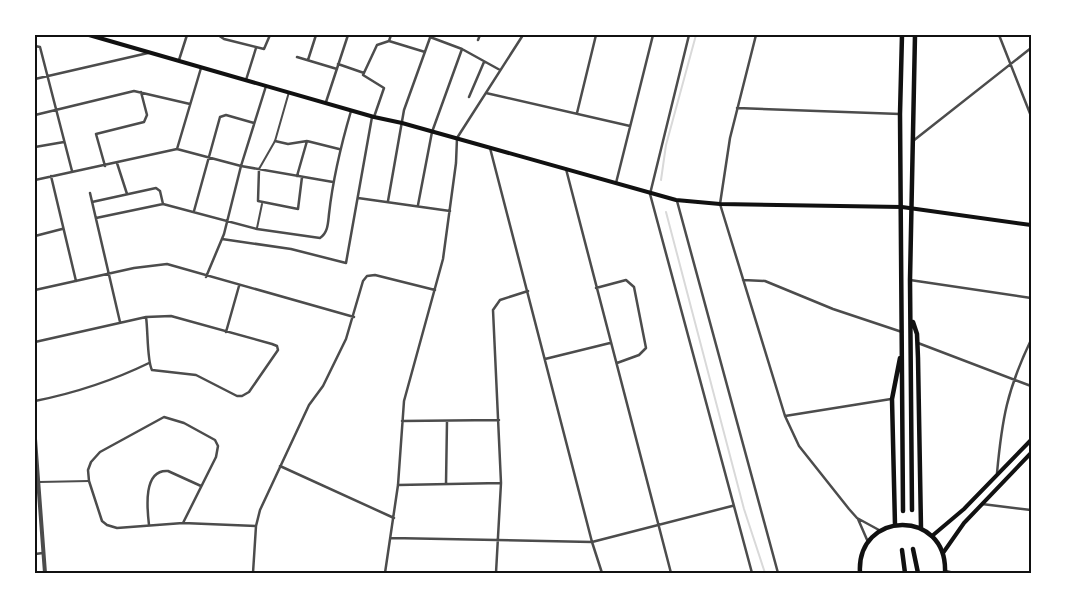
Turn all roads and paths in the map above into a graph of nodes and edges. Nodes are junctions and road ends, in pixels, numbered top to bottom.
1 (89, 35) edge
2 (187, 35) edge
3 (218, 35) edge
4 (270, 35) edge
5 (316, 35) edge
6 (348, 35) edge
7 (391, 35) edge
8 (480, 35) edge
9 (523, 35) edge
10 (596, 35) edge
11 (652, 35) edge
12 (689, 35) edge
13 (756, 35) edge
14 (902, 35) edge
15 (915, 35) edge
16 (999, 35) edge
17 (431, 36) edge
18 (478, 40) dead end
19 (389, 41) junction
20 (35, 46) edge
21 (256, 48) junction
22 (1031, 48) edge
23 (462, 49) junction
24 (425, 52) junction
25 (148, 53) junction
26 (297, 57) dead end
27 (308, 60) junction
28 (179, 62) junction
29 (484, 62) junction
30 (338, 64) junction
31 (1011, 64) junction
32 (201, 68) junction
33 (337, 69) junction
34 (500, 70) junction
35 (364, 73) junction
36 (46, 77) junction
37 (35, 79) edge
38 (246, 81) junction
39 (266, 86) junction
40 (141, 92) junction
41 (289, 92) junction
42 (486, 93) junction
43 (469, 98) dead end
44 (326, 103) junction
45 (190, 104) junction
46 (737, 108) junction
47 (55, 110) junction
48 (351, 111) junction
49 (577, 113) junction
50 (900, 114) junction
51 (35, 115) edge
52 (1031, 116) edge
53 (373, 117) junction
54 (254, 123) junction
55 (402, 123) junction
56 (630, 126) junction
57 (432, 132) junction
58 (456, 138) junction
59 (275, 141) junction
60 (307, 141) junction
61 (913, 141) junction
62 (64, 142) junction
63 (35, 147) edge
64 (490, 148) junction
65 (177, 149) junction
66 (339, 149) junction
67 (209, 158) junction
68 (117, 163) junction
69 (105, 166) junction
70 (241, 166) junction
71 (259, 169) junction
72 (566, 169) junction
73 (72, 171) junction
74 (51, 176) junction
75 (297, 176) junction
76 (302, 177) junction
77 (35, 180) edge
78 (333, 182) junction
79 (615, 184) junction
80 (90, 193) dead end
81 (126, 194) junction
82 (650, 194) junction
83 (358, 198) junction
84 (676, 200) junction
85 (388, 201) junction
86 (92, 202) junction
87 (163, 204) junction
88 (262, 204) junction
89 (720, 204) junction
90 (418, 205) junction
91 (902, 207) junction
92 (911, 208) junction
93 (194, 211) junction
94 (450, 211) junction
95 (96, 218) junction
96 (227, 221) junction
97 (1031, 225) edge
98 (63, 228) junction
99 (257, 229) junction
100 (35, 236) edge
101 (222, 238) junction
102 (108, 275) junction
103 (206, 276) junction
104 (742, 280) junction
105 (910, 280) junction
106 (76, 281) junction
107 (239, 285) junction
108 (596, 288) junction
109 (35, 290) edge
110 (435, 290) junction
111 (528, 291) junction
112 (1031, 298) edge
113 (912, 316) junction
114 (146, 317) junction
115 (354, 317) junction
116 (120, 322) junction
117 (226, 332) junction
118 (902, 332) junction
119 (1031, 340) edge
120 (35, 342) edge
121 (610, 343) junction
122 (917, 343) junction
123 (902, 349) junction
124 (545, 359) junction
125 (149, 363) junction
126 (617, 363) junction
127 (1013, 378) junction
128 (1031, 386) edge
129 (892, 399) junction
130 (35, 401) edge
131 (785, 416) junction
132 (499, 420) junction
133 (402, 421) junction
134 (447, 421) junction
135 (35, 439) edge
136 (1031, 440) edge
137 (35, 444) edge
138 (1031, 453) edge
139 (280, 466) junction
140 (36, 467) edge
141 (997, 476) junction
142 (89, 481) junction
143 (38, 482) junction
144 (502, 483) junction
145 (446, 484) junction
146 (398, 485) junction
147 (201, 486) junction
148 (982, 504) junction
149 (732, 506) junction
150 (38, 507) edge
151 (912, 510) dead end
152 (1031, 510) edge
153 (903, 511) dead end
154 (394, 518) junction
155 (857, 518) junction
156 (183, 523) junction
157 (659, 524) junction
158 (149, 525) junction
159 (895, 525) junction
160 (256, 526) junction
161 (921, 528) junction
162 (879, 530) junction
163 (932, 536) junction
164 (391, 538) junction
165 (498, 540) junction
166 (592, 542) junction
167 (868, 542) junction
168 (913, 549) dead end
169 (902, 550) dead end
170 (43, 553) junction
171 (944, 553) junction
172 (35, 554) edge
173 (945, 572) edge
174 (45, 573) edge
175 (254, 573) edge
176 (386, 573) edge
177 (496, 573) edge
178 (602, 573) edge
179 (671, 573) edge
180 (752, 573) edge
181 (778, 573) edge
182 (860, 573) edge
183 (905, 573) edge
184 (918, 573) edge
185 (954, 573) edge

1 - 25 main road
2 - 28 street
3 - 21 street
4 - 21 street
5 - 27 street
6 - 30 street
7 - 19 street
8 - 18 street
9 - 34 street
10 - 49 street
11 - 56 street
12 - 82 street
13 - 46 street
14 - 50 highway
15 - 61 highway
16 - 31 street
17 - 23 street
17 - 24 street
19 - 24 street
19 - 35 street
20 - 36 street
21 - 38 street
22 - 31 street
23 - 29 street
23 - 57 street
24 - 55 street
25 - 28 main road
25 - 36 street
26 - 27 street
27 - 33 street
28 - 32 main road
29 - 34 street
29 - 43 street
30 - 33 street
30 - 35 street
31 - 52 street
31 - 61 street
32 - 38 main road
32 - 45 street
33 - 44 street
34 - 42 street
35 - 53 street
36 - 37 street
36 - 47 street
38 - 39 main road
39 - 41 main road
39 - 54 street
40 - 45 street
40 - 47 street
40 - 69 street
41 - 44 main road
41 - 59 street
42 - 49 street
42 - 58 street
44 - 48 main road
45 - 65 street
46 - 50 street
46 - 89 street
47 - 51 street
47 - 62 street
48 - 53 main road
48 - 66 street
49 - 56 street
50 - 91 highway
53 - 55 main road
53 - 83 street
54 - 67 street
54 - 70 street
55 - 57 main road
55 - 85 street
56 - 79 street
57 - 58 main road
57 - 90 street
58 - 64 main road
58 - 94 street
59 - 60 street
59 - 71 street
60 - 66 street
60 - 75 street
61 - 92 highway
62 - 63 street
62 - 73 street
64 - 72 main road
64 - 111 street
65 - 67 street
65 - 68 street
66 - 78 street
67 - 70 street
67 - 93 street
68 - 69 street
68 - 81 street
69 - 73 street
70 - 71 street
70 - 96 street
71 - 75 street
71 - 88 street
72 - 79 main road
72 - 108 street
73 - 74 street
74 - 77 street
74 - 98 street
75 - 76 street
76 - 78 street
76 - 88 street
78 - 99 street
79 - 82 main road
80 - 86 street
81 - 86 street
81 - 87 street
82 - 84 main road
82 - 149 street
83 - 85 street
83 - 101 street
84 - 89 main road
84 - 181 street
85 - 90 street
86 - 95 street
87 - 93 street
87 - 95 street
88 - 99 street
89 - 91 main road
89 - 104 street
90 - 94 street
91 - 92 main road
91 - 118 highway
92 - 97 main road
92 - 105 highway
93 - 96 street
94 - 110 street
95 - 102 street
96 - 99 street
96 - 101 street
98 - 100 street
98 - 106 street
101 - 103 street
102 - 103 street
102 - 106 street
102 - 116 street
103 - 107 street
104 - 118 street
104 - 131 street
105 - 112 street
105 - 113 highway
106 - 109 street
107 - 115 street
107 - 117 street
108 - 121 street
108 - 126 street
110 - 115 street
110 - 133 street
111 - 124 street
111 - 132 street
113 - 122 highway
113 - 151 highway
114 - 116 street
114 - 117 street
114 - 125 street
115 - 139 street
116 - 120 street
117 - 125 street
118 - 123 highway
119 - 127 street
121 - 124 street
121 - 126 street
122 - 127 street
122 - 161 highway
123 - 129 highway
123 - 153 highway
124 - 166 street
125 - 130 street
126 - 157 street
127 - 128 street
127 - 141 street
129 - 131 street
129 - 159 highway
131 - 155 street
132 - 134 street
132 - 144 street
133 - 134 street
133 - 146 street
134 - 145 street
135 - 137 street
136 - 141 main road
137 - 140 street
138 - 148 main road
139 - 154 street
139 - 160 street
140 - 143 street
141 - 163 main road
142 - 143 street
142 - 147 street
142 - 158 street
143 - 150 street
144 - 145 street
144 - 165 street
145 - 146 street
146 - 154 street
147 - 156 street
147 - 158 street
148 - 152 street
148 - 171 main road
149 - 157 street
149 - 180 street
150 - 170 street
154 - 164 street
155 - 162 street
155 - 167 street
156 - 158 street
156 - 160 street
157 - 166 street
157 - 179 street
159 - 161 highway
159 - 162 highway
160 - 175 street
161 - 163 highway
162 - 167 highway
163 - 171 highway
164 - 165 street
164 - 176 street
165 - 166 street
165 - 177 street
166 - 178 street
167 - 182 highway
168 - 184 highway
169 - 183 highway
170 - 172 street
170 - 174 street
171 - 173 highway
173 - 185 street

